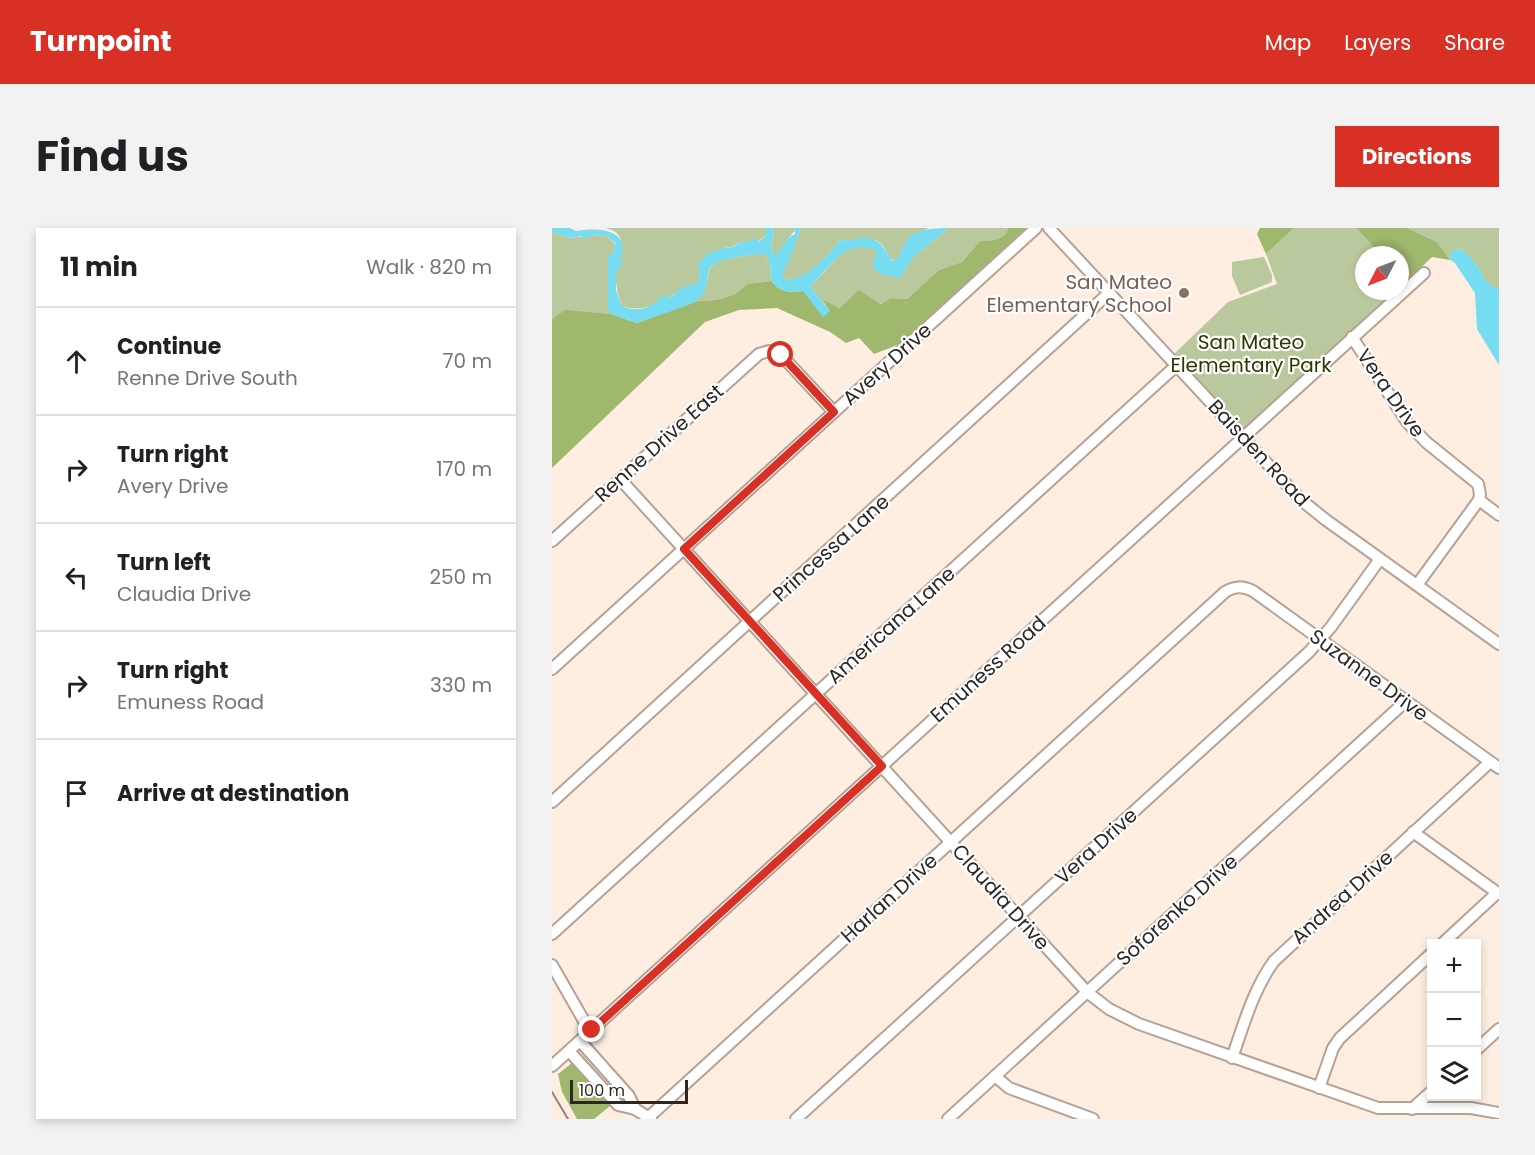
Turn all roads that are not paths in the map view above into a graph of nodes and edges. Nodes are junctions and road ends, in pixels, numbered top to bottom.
1 (1036, 228) edge
2 (1049, 228) edge
3 (1424, 273) dead end
4 (1109, 293) junction
5 (1352, 337) junction
6 (1177, 364) junction
7 (834, 412) junction
8 (1243, 437) junction
9 (620, 479) junction
10 (1479, 500) junction
11 (1499, 515) edge
12 (552, 541) edge
13 (684, 549) junction
14 (1380, 559) junction
15 (1417, 585) junction
16 (1238, 587) joint
17 (750, 621) junction
18 (1320, 640) junction
19 (1499, 644) edge
20 (552, 669) edge
21 (816, 694) junction
22 (1406, 701) junction
23 (1495, 765) edge
24 (882, 766) junction
25 (552, 802) edge
26 (1413, 832) junction
27 (951, 842) junction
28 (1498, 893) edge
29 (1019, 916) junction
30 (552, 934) edge
31 (1447, 939) edge
32 (1427, 957) edge
33 (552, 965) edge
34 (1088, 992) junction
35 (1499, 1029) edge
36 (592, 1030) junction
37 (580, 1041) junction
38 (1479, 1047) edge
39 (569, 1051) junction
40 (1232, 1058) junction
41 (552, 1066) edge
42 (995, 1076) junction
43 (1319, 1088) junction
44 (1427, 1095) edge
45 (635, 1109) junction
46 (1412, 1109) junction
47 (1499, 1113) edge
48 (650, 1118) edge
49 (796, 1119) edge
50 (948, 1119) edge
51 (1093, 1119) edge

1 - 7 street, Avery Drive
2 - 4 street, Baisden Road
3 - 5 street, Emuness Road
4 - 6 street, Baisden Road
4 - 17 street, Princessa Lane
5 - 8 street, Emuness Road
5 - 10 street, Vera Drive
6 - 8 street, Baisden Road
6 - 21 street, Americana Lane
7 - 9 street, Renne Drive East
7 - 13 street, Avery Drive
8 - 14 street, Baisden Road
8 - 24 street, Emuness Road
9 - 12 street, Renne Drive East
9 - 13 street, Claudia Drive
10 - 11 street
10 - 15 street
13 - 17 street, Claudia Drive
13 - 20 street, Avery Drive
14 - 15 street, Baisden Road
14 - 18 street, Vera Drive
15 - 19 street, Baisden Road
16 - 18 street, Suzanne Drive
16 - 27 street, Harlan Drive
17 - 21 street, Claudia Drive
17 - 25 street, Princessa Lane
18 - 22 street, Suzanne Drive
18 - 29 street, Vera Drive
21 - 24 street, Claudia Drive
21 - 30 street, Americana Lane
22 - 23 street, Suzanne Drive
22 - 34 street, Soforenko Drive
23 - 26 street, Andrea Drive
24 - 27 street, Claudia Drive
24 - 36 street, Emuness Road
26 - 28 street
26 - 40 street, Andrea Drive
27 - 29 street, Claudia Drive
27 - 48 street, Harlan Drive
28 - 31 street
29 - 34 street, Claudia Drive
29 - 49 street, Vera Drive
32 - 43 street
33 - 36 street
34 - 40 street, Claudia Drive
34 - 42 street, Soforenko Drive
35 - 38 street
36 - 37 street, Emuness Road
37 - 39 street, Emuness Road
37 - 45 street
39 - 41 street, Emuness Road
39 - 45 street
40 - 43 street, Claudia Drive
42 - 50 street, Soforenko Drive
42 - 51 street
43 - 46 street, Claudia Drive
44 - 46 street
45 - 48 street
46 - 47 street, Claudia Drive

